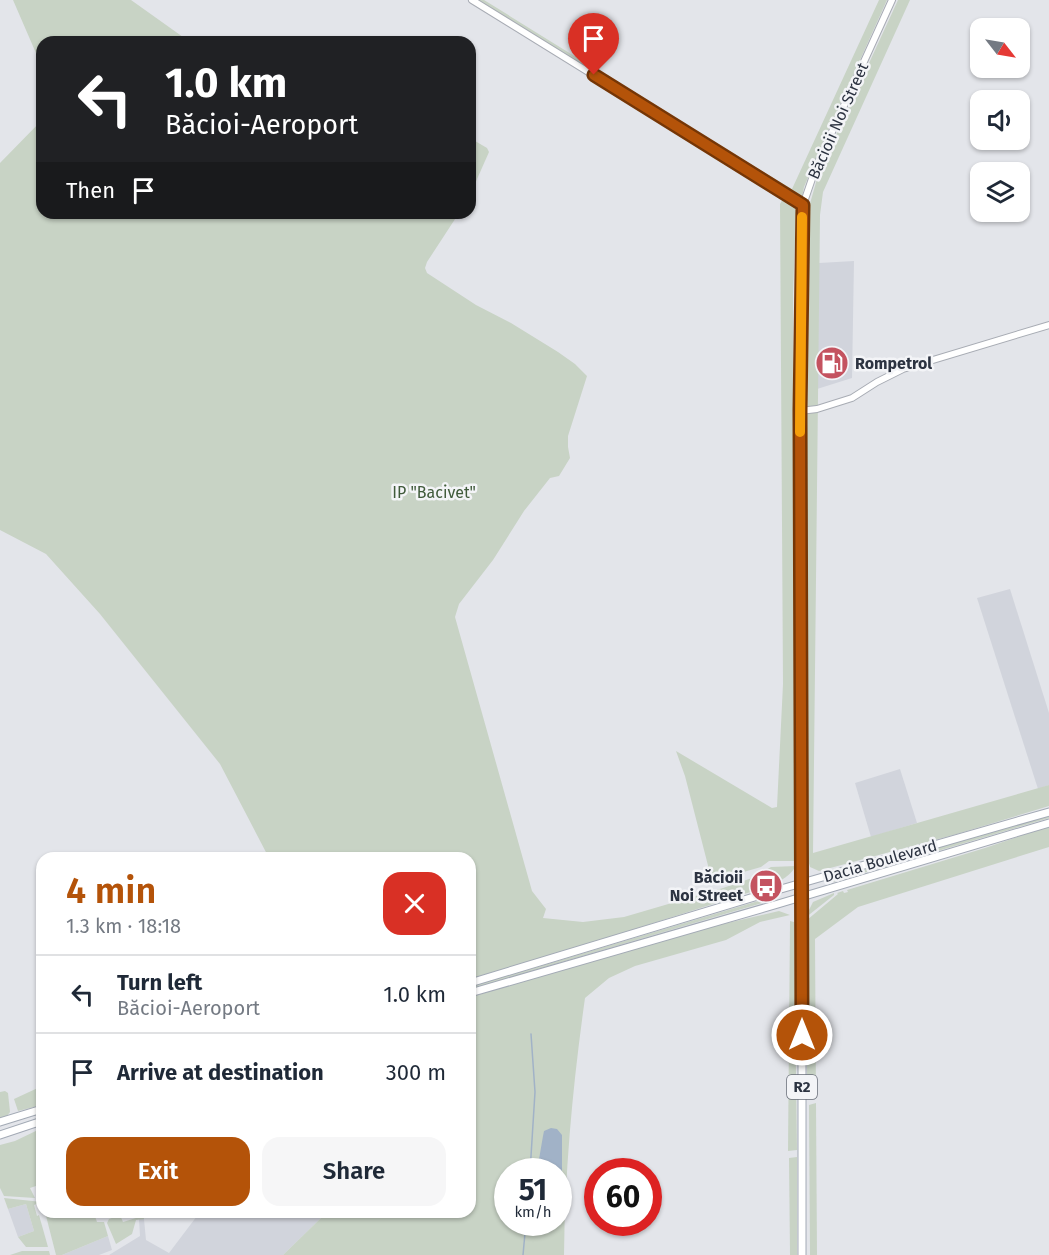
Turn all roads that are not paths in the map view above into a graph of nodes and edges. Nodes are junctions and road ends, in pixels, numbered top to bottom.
1 (472, 0) edge
2 (892, 0) edge
3 (803, 205) junction
4 (1049, 325) edge
5 (800, 411) junction
6 (1049, 812) edge
7 (1049, 823) edge
8 (802, 882) junction
9 (802, 897) junction
10 (476, 980) edge
11 (476, 991) edge
12 (36, 1111) edge
13 (0, 1122) edge
14 (36, 1124) edge
15 (0, 1135) edge
16 (802, 1255) edge

1 - 3 main road
2 - 3 main road, Băcioii Noi Street
3 - 5 main road, Băcioii Noi Street
4 - 5 main road
5 - 8 main road, Băcioii Noi Street
6 - 8 main road, Dacia Boulevard
7 - 9 main road, Dacia Boulevard
8 - 9 main road, Băcioii Noi Street / R2
8 - 10 main road, Dacia Boulevard
9 - 11 main road, Dacia Boulevard
9 - 16 main road, Băcioii Noi Street / R2
12 - 13 main road
14 - 15 main road

